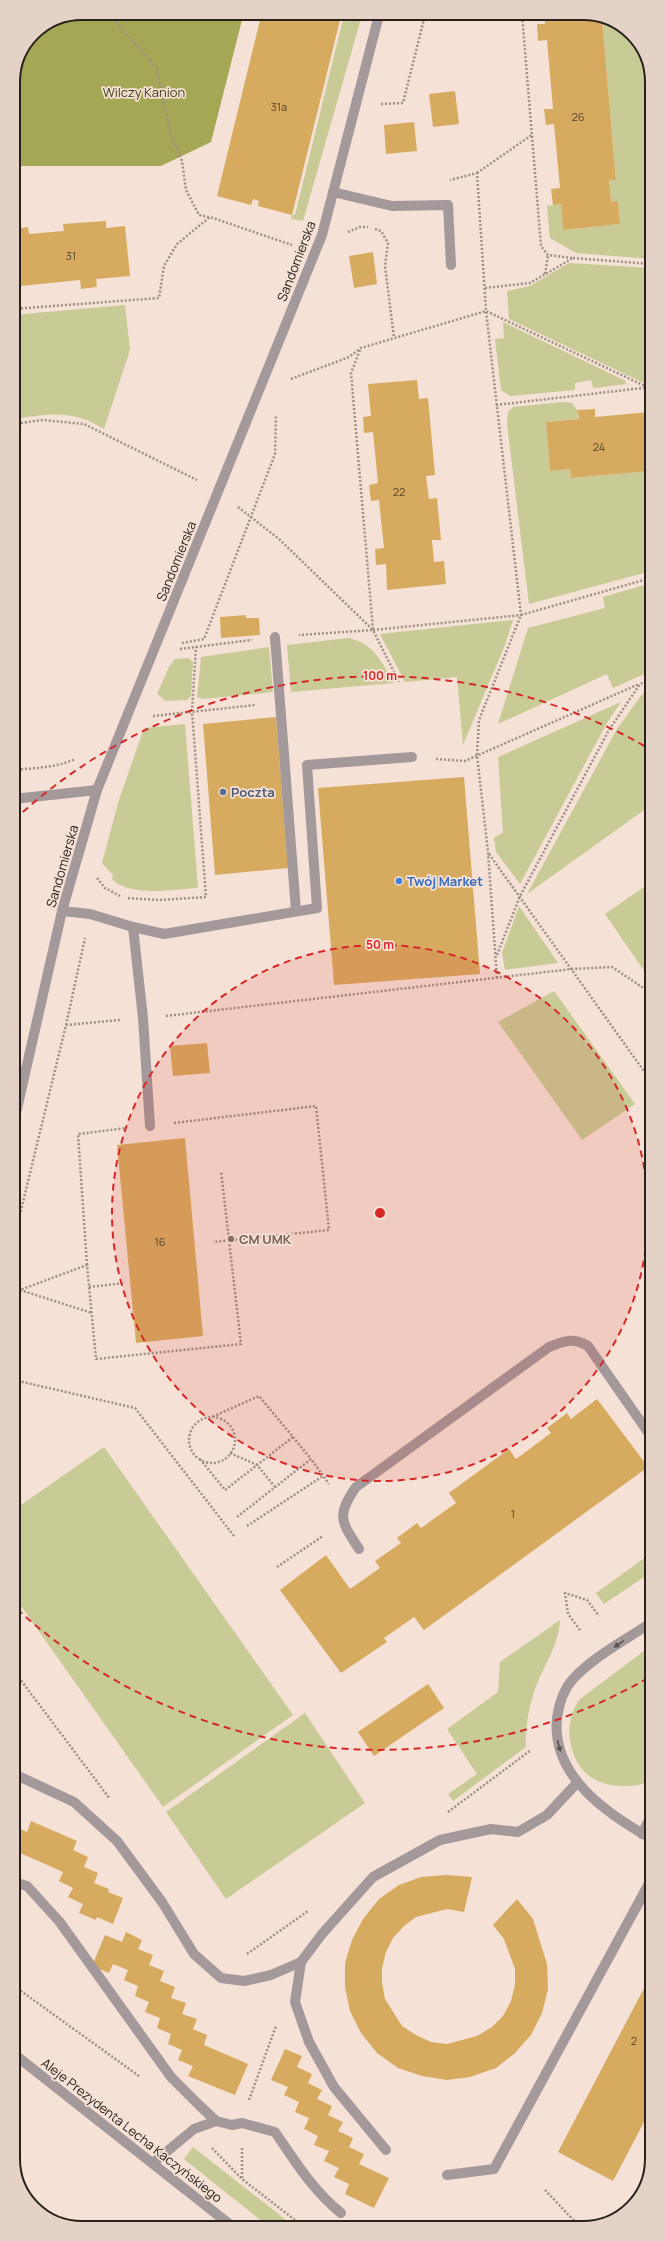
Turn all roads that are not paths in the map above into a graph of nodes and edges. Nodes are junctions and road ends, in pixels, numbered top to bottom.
1 (378, 20) edge
2 (333, 192) junction
3 (451, 265) dead end
4 (275, 637) road end
5 (412, 757) road end
6 (97, 790) junction
7 (20, 798) edge
8 (296, 910) junction
9 (62, 911) junction
10 (133, 927) junction
11 (20, 1096) edge
12 (150, 1126) road end
13 (645, 1428) edge
14 (359, 1549) dead end
15 (645, 1627) edge
16 (20, 1777) edge
17 (577, 1783) junction
18 (645, 1828) edge
19 (642, 1834) junction
20 (645, 1836) edge
21 (20, 1884) edge
22 (645, 1891) edge
23 (301, 1962) junction
24 (20, 2059) edge
25 (216, 2121) junction
26 (386, 2150) dead end
27 (153, 2164) junction
28 (447, 2175) dead end
29 (341, 2213) dead end
30 (224, 2221) edge

1 - 2 street, Sandomierska
2 - 3 street
2 - 6 street, Sandomierska
4 - 8 street
5 - 8 street
6 - 7 street
6 - 9 street, Sandomierska
8 - 10 street
9 - 10 street
9 - 11 street, Sandomierska
10 - 12 street
13 - 14 street
15 -> 17 street
16 - 23 street
17 - 19 street
17 - 23 street
18 - 19 street
19 - 20 street
21 - 25 street
22 - 28 street
23 - 26 street
24 - 27 street, Aleje Prezydenta Lecha Kaczyńskiego
25 - 27 street
25 - 29 street
27 - 30 street, Aleje Prezydenta Lecha Kaczyńskiego

